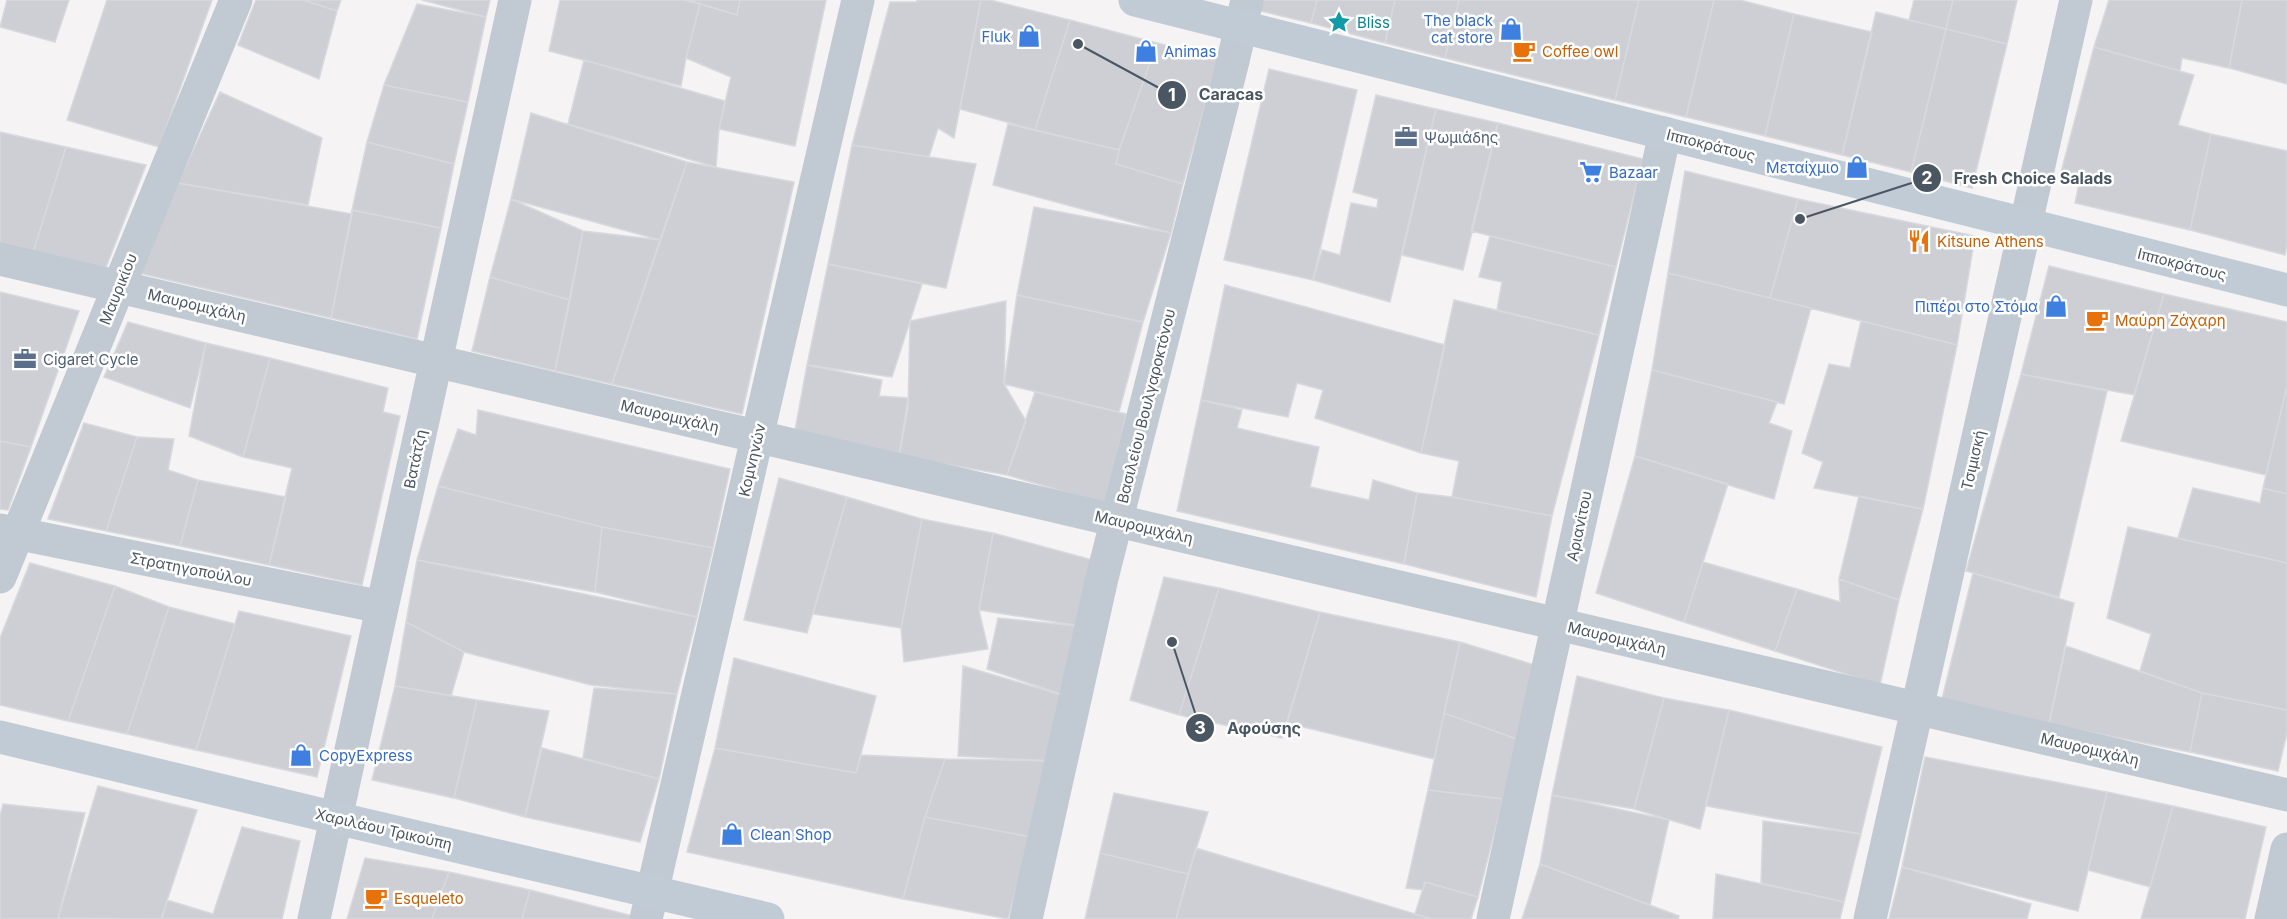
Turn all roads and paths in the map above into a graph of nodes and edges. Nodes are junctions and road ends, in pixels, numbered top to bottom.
1 (236, 0) edge
2 (515, 0) edge
3 (858, 0) edge
4 (1135, 0) edge
5 (2076, 0) edge
6 (1244, 13) edge
7 (1665, 133) junction
8 (2025, 224) junction
9 (0, 259) edge
10 (118, 286) junction
11 (2287, 290) edge
12 (436, 361) junction
13 (758, 437) junction
14 (1117, 520) junction
15 (9, 532) edge
16 (0, 577) edge
17 (382, 607) junction
18 (1557, 624) junction
19 (1917, 708) junction
20 (0, 736) edge
21 (2287, 795) edge
22 (336, 818) junction
23 (2287, 849) edge
24 (650, 905) edge
25 (314, 919) edge
26 (768, 919) edge
27 (1026, 919) edge
28 (1493, 919) edge
29 (1870, 919) edge
30 (2271, 919) edge

1 - 10 street, Μαυρικίου
2 - 12 street, Βατάτζη
3 - 13 street, Κομνηνών
4 - 6 street, Ιπποκράτους
5 - 8 street, Τσιμισκή
6 - 7 street, Ιπποκράτους
6 - 14 street, Βασιλείου Βουλγαροκτόνου
7 - 8 street, Ιπποκράτους
7 - 18 street, Αριανίτου
8 - 11 street, Ιπποκράτους
8 - 19 street, Τσιμισκή
9 - 10 street, Μαυρομιχάλη
10 - 12 street, Μαυρομιχάλη
10 - 15 street, Μαυρικίου
12 - 13 street, Μαυρομιχάλη
12 - 17 street, Βατάτζη
13 - 14 street, Μαυρομιχάλη
13 - 24 street, Κομνηνών
14 - 18 street, Μαυρομιχάλη
14 - 27 street, Βασιλείου Βουλγαροκτόνου
15 - 16 street, Μαυρικίου
15 - 17 street, Στρατηγοπούλου
17 - 22 street, Βατάτζη
18 - 19 street, Μαυρομιχάλη
18 - 28 street, Αριανίτου
19 - 21 street, Μαυρομιχάλη
19 - 29 street, Τσιμισκή
20 - 22 street, Χαριλάου Τρικούπη
22 - 24 street, Χαριλάου Τρικούπη
22 - 25 street, Βατάτζη
23 - 30 street
24 - 26 street, Χαριλάου Τρικούπη

